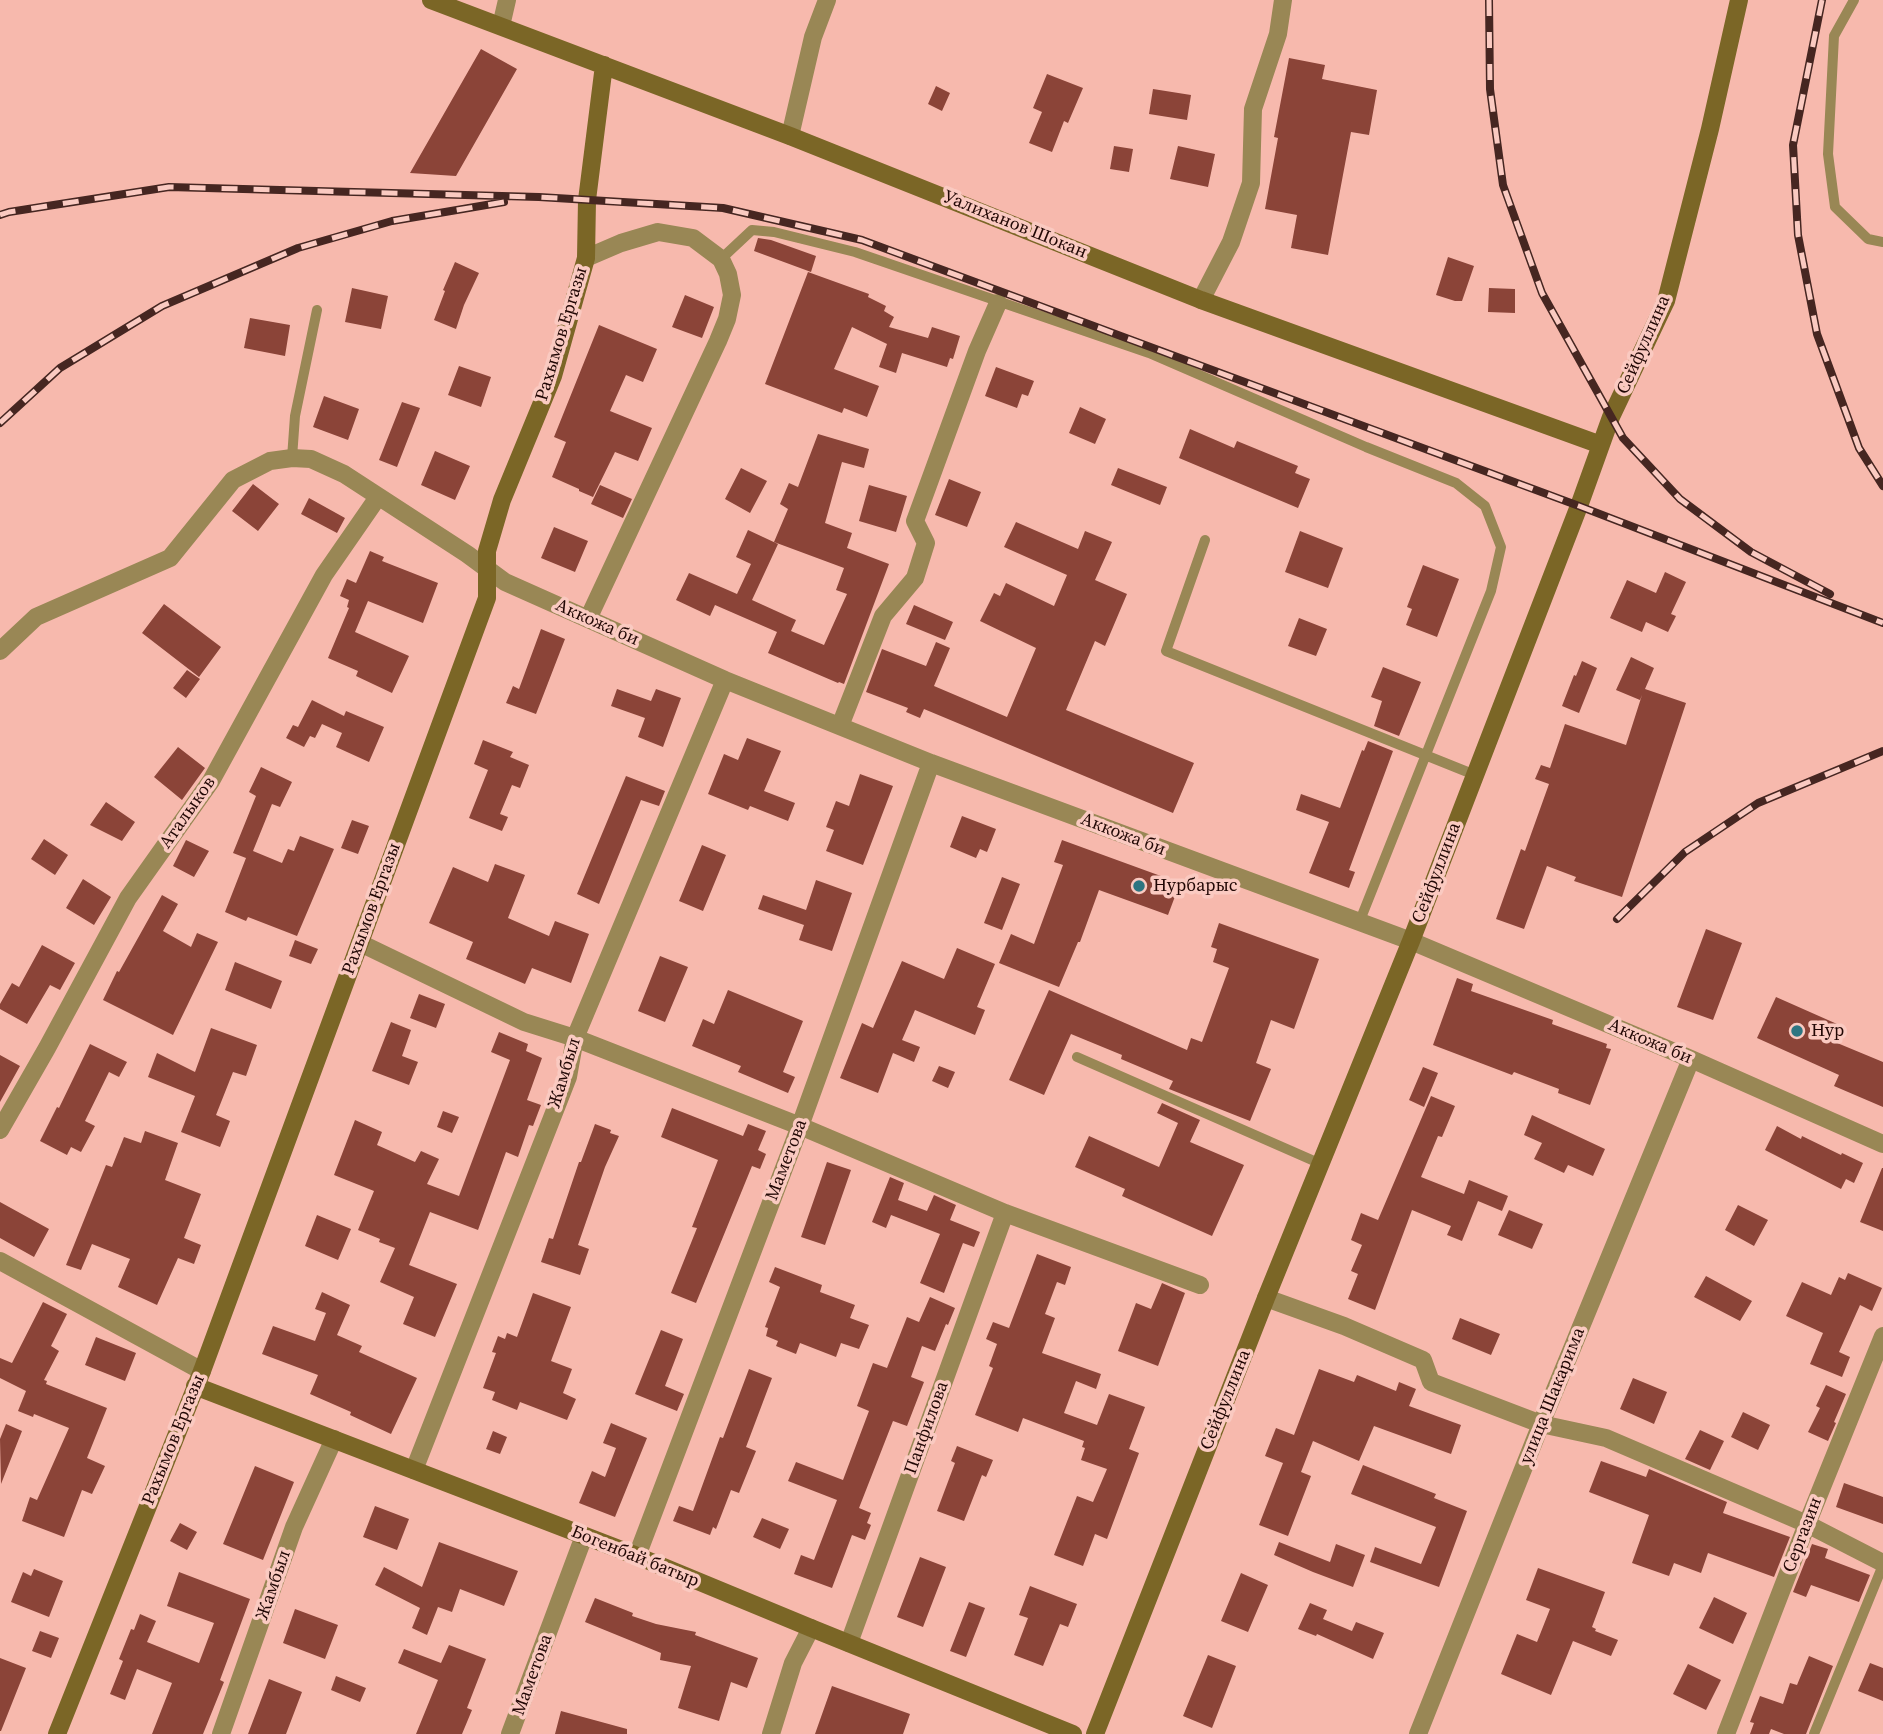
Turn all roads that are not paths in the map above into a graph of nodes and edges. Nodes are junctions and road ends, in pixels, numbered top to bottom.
1 (431, 0) edge
2 (507, 0) edge
3 (827, 0) edge
4 (1283, 0) edge
5 (1739, 0) edge
6 (1854, 0) edge
7 (501, 26) junction
8 (604, 65) junction
9 (790, 136) junction
10 (1883, 242) edge
11 (586, 258) junction
12 (721, 259) junction
13 (1201, 300) junction
14 (998, 303) junction
15 (317, 310) dead end
16 (1601, 445) junction
17 (292, 458) junction
18 (377, 497) junction
19 (1205, 540) dead end
20 (487, 569) junction
21 (588, 619) junction
22 (0, 651) edge
23 (725, 680) junction
24 (840, 726) junction
25 (1426, 754) junction
26 (931, 762) junction
27 (1475, 775) junction
28 (1359, 923) junction
29 (1411, 941) junction
30 (360, 943) junction
31 (575, 1038) junction
32 (1077, 1057) dead end
33 (1691, 1059) junction
34 (800, 1126) junction
35 (0, 1130) edge
36 (1883, 1144) edge
37 (1321, 1164) junction
38 (1005, 1213) junction
39 (0, 1261) edge
40 (1200, 1285) dead end
41 (1266, 1298) junction
42 (1883, 1336) edge
43 (199, 1379) junction
44 (1541, 1424) junction
45 (334, 1439) junction
46 (414, 1470) junction
47 (1807, 1524) junction
48 (584, 1536) junction
49 (637, 1556) junction
50 (1883, 1564) edge
51 (811, 1628) junction
52 (849, 1643) junction
53 (57, 1734) edge
54 (221, 1734) edge
55 (510, 1734) edge
56 (771, 1734) edge
57 (1073, 1734) edge
58 (1095, 1734) edge
59 (1418, 1734) edge
60 (1726, 1734) edge
61 (1814, 1734) edge

1 - 7 street, Уалиханов Шокан
2 - 7 street
3 - 9 street
4 - 13 street
5 - 16 street, Сейфуллина
6 - 10 lane
7 - 8 street, Уалиханов Шокан
8 - 9 street, Уалиханов Шокан
8 - 11 street, Рахымов Ергазы
9 - 13 street, Уалиханов Шокан
11 - 12 street
11 - 20 street, Рахымов Ергазы
12 - 14 lane
12 - 21 street
13 - 16 street, Уалиханов Шокан
14 - 24 street
14 - 25 lane
15 - 17 lane
16 - 27 street, Сейфуллина
17 - 18 street, Аккожа би
17 - 22 street
18 - 20 street, Аккожа би
18 - 35 street, Аталыков
19 - 25 lane
20 - 21 street, Аккожа би
20 - 30 street, Рахымов Ергазы
21 - 23 street, Аккожа би
23 - 24 street, Аккожа би
23 - 31 street, Жамбыл
24 - 26 street, Аккожа би
25 - 27 lane
25 - 28 lane
26 - 28 street, Аккожа би
26 - 34 street, Маметова
27 - 29 street, Сейфуллина
28 - 29 street, Аккожа би
29 - 33 street, Аккожа би
29 - 37 street, Сейфуллина
30 - 31 street
30 - 43 street, Рахымов Ергазы
31 - 34 street
31 - 46 street, Жамбыл
32 - 37 lane
33 - 36 street, Аккожа би
33 - 44 street, улица Шакарима
34 - 38 street
34 - 49 street, Маметова
37 - 41 street, Сейфуллина
38 - 40 street
38 - 52 street, Панфилова
39 - 43 street
41 - 44 street
41 - 58 street, Сейфуллина
42 - 47 street, Сергазин
43 - 45 street, Богенбай батыр
43 - 53 street, Рахымов Ергазы
44 - 47 street
44 - 59 street, улица Шакарима
45 - 46 street, Богенбай батыр
45 - 54 street, Жамбыл
46 - 48 street, Богенбай батыр
47 - 50 street
47 - 60 street, Сергазин
48 - 49 street, Богенбай батыр
48 - 55 street, Маметова
49 - 51 street, Богенбай батыр
50 - 61 lane
51 - 52 street, Богенбай батыр
51 - 56 street
52 - 57 street, Богенбай батыр

